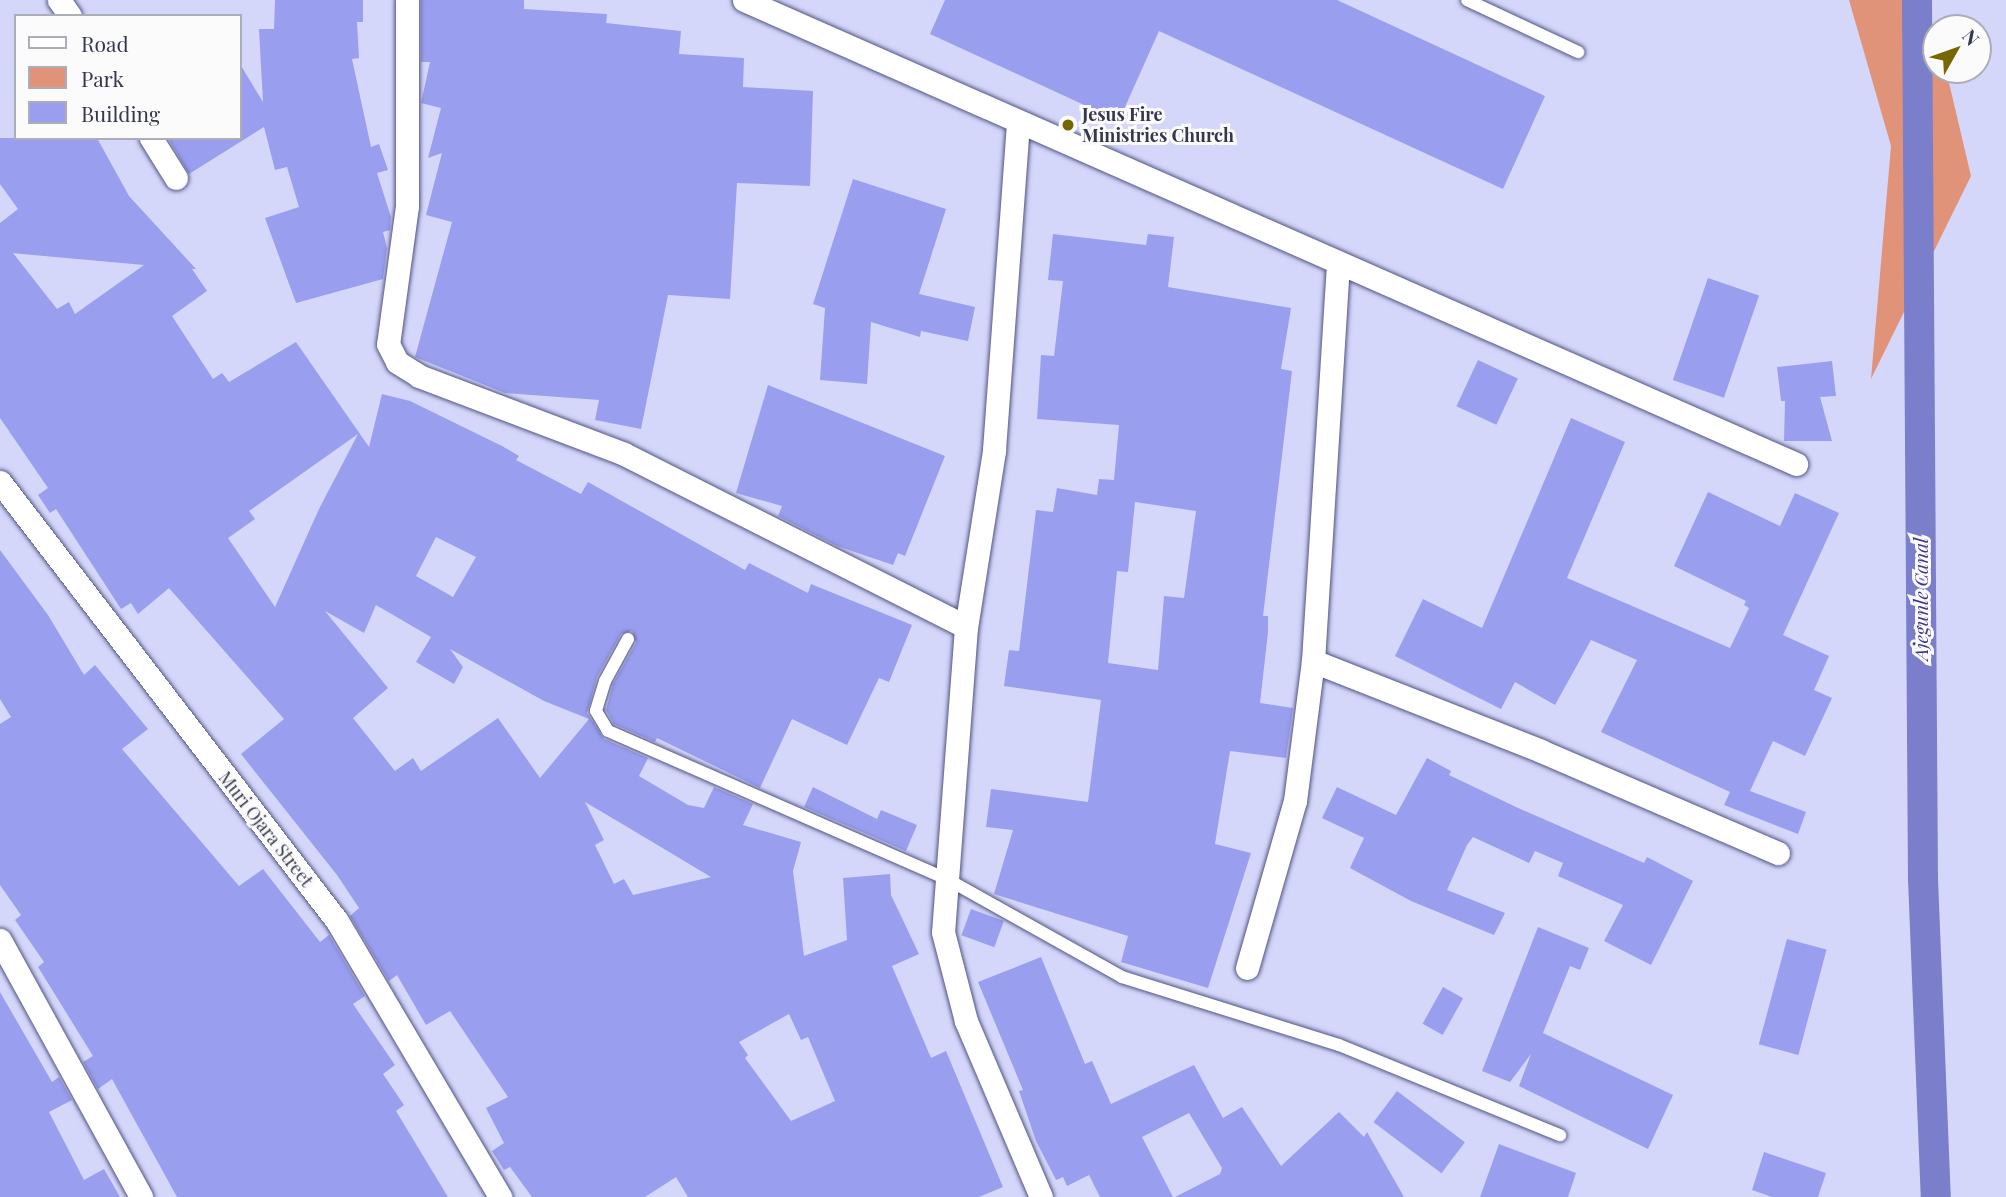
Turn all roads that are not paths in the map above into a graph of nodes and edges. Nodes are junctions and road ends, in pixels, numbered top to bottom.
1 (407, 0) edge
2 (744, 0) edge
3 (1467, 0) edge
4 (1578, 52) dead end
5 (1018, 123) junction
6 (151, 140) edge
7 (176, 178) dead end
8 (1338, 263) junction
9 (1797, 464) dead end
10 (0, 482) edge
11 (965, 627) junction
12 (628, 639) dead end
13 (1313, 661) junction
14 (1778, 853) dead end
15 (945, 878) junction
16 (0, 940) edge
17 (1247, 968) dead end
18 (1560, 1135) dead end
19 (141, 1197) edge
20 (500, 1197) edge
21 (1041, 1197) edge

1 - 11 street
2 - 5 street
3 - 4 lane
5 - 8 street
5 - 11 street
6 - 7 street
8 - 9 street
8 - 13 street
10 - 20 street, Muri Ojara Street
11 - 15 street
12 - 15 lane
13 - 14 street
13 - 17 street
15 - 18 lane
15 - 21 street
16 - 19 street

